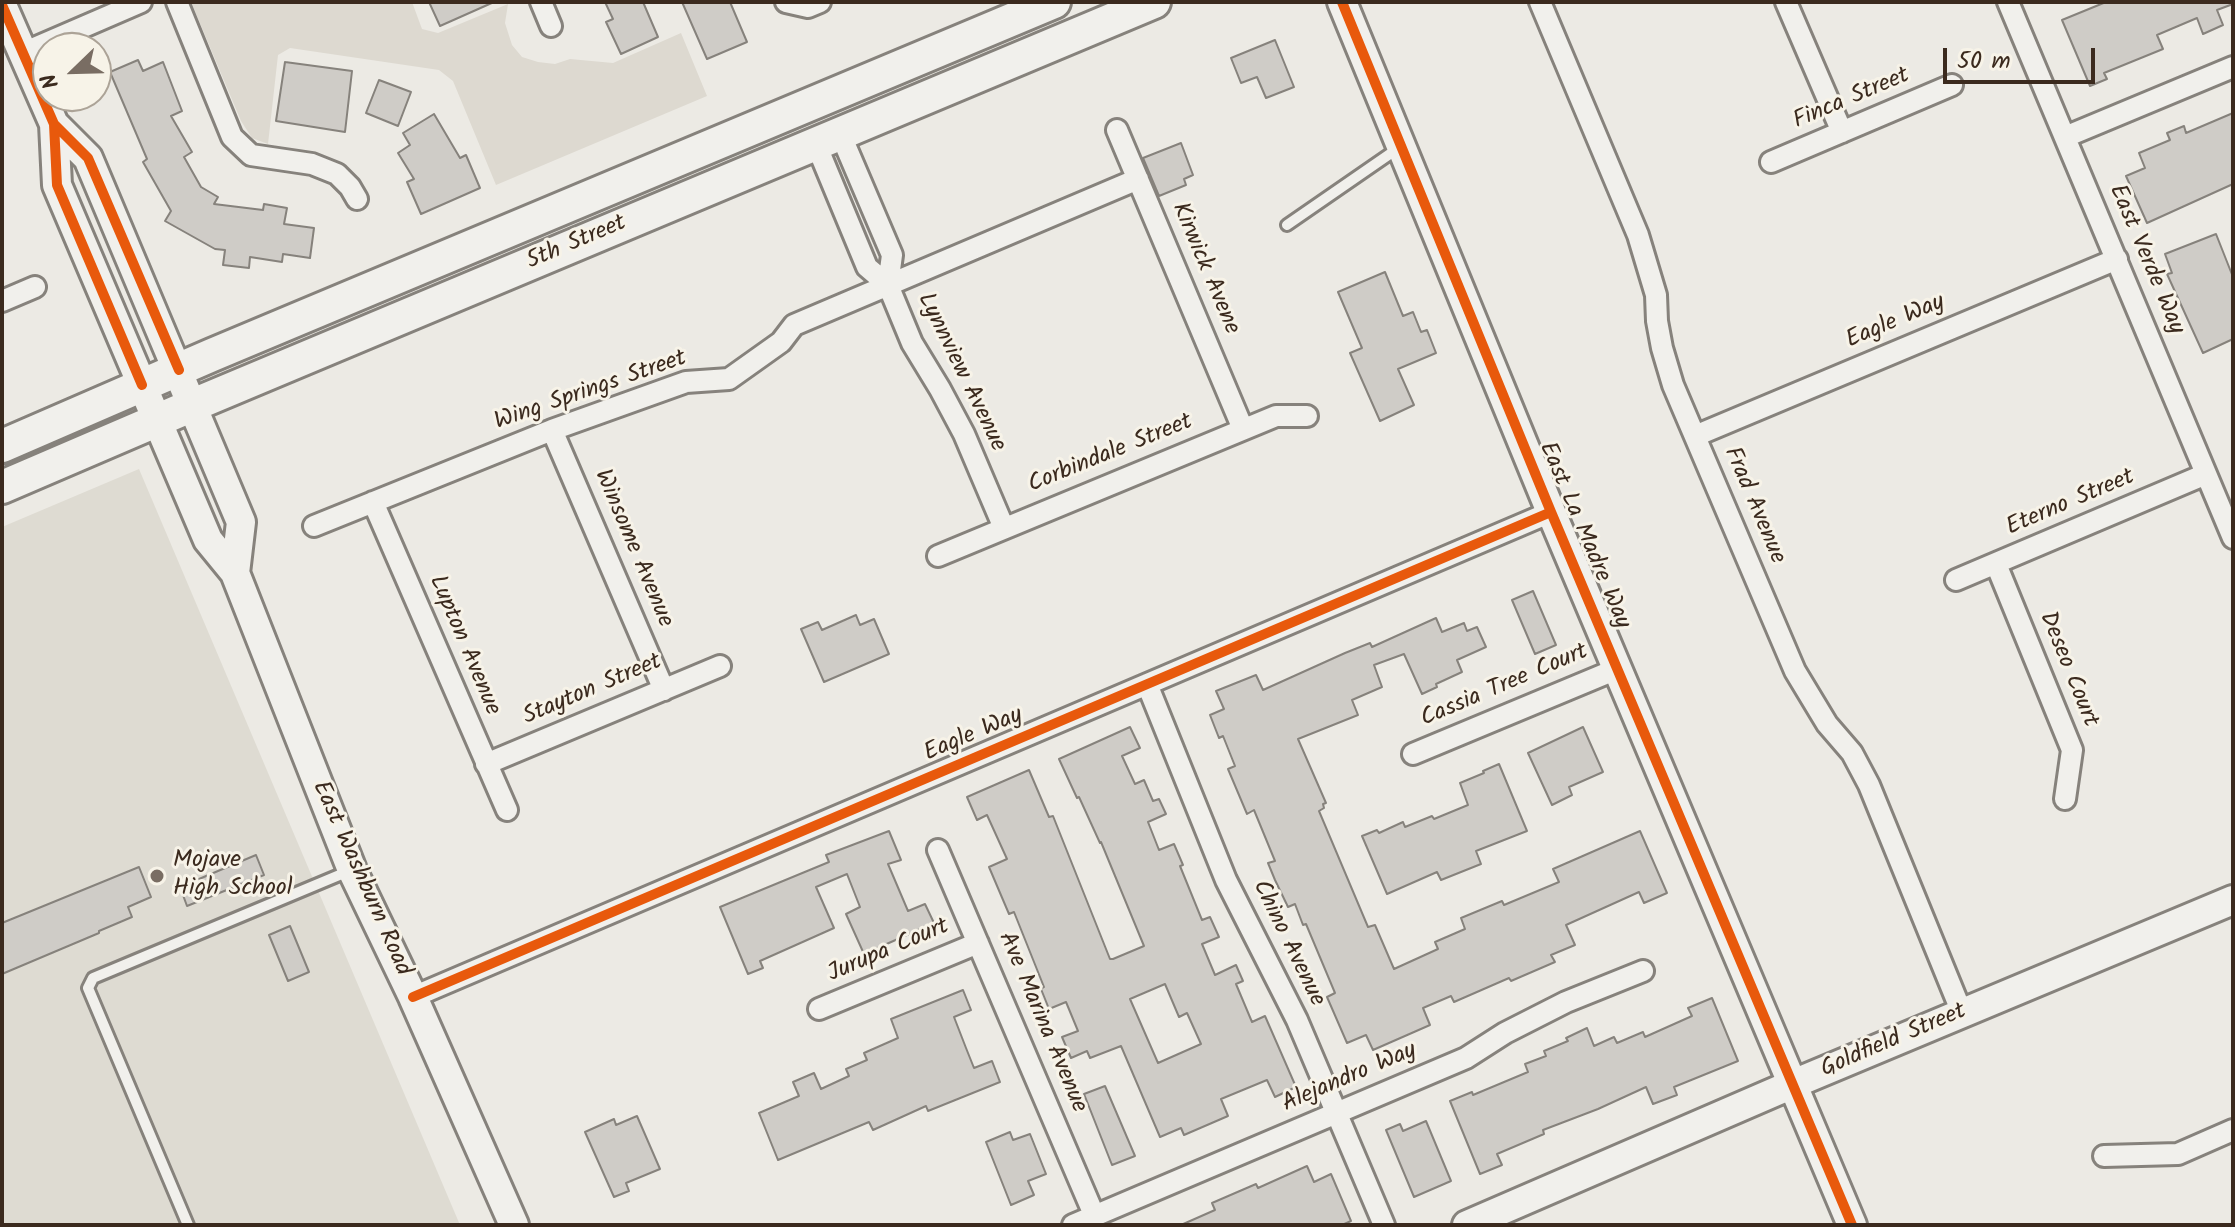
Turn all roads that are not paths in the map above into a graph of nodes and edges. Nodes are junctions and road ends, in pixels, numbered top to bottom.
1 (141, 2) edge
2 (177, 2) edge
3 (541, 2) edge
4 (820, 2) edge
5 (1054, 2) edge
6 (1154, 2) edge
7 (1342, 2) edge
8 (1540, 2) edge
9 (1786, 2) edge
10 (2008, 2) edge
11 (788, 3) edge
12 (2, 5) edge
13 (551, 26) dead end
14 (23, 53) junction
15 (2233, 67) edge
16 (1952, 85) dead end
17 (54, 124) junction
18 (1117, 130) dead end
19 (1842, 132) junction
20 (2065, 137) junction
21 (828, 138) junction
22 (1401, 146) junction
23 (1771, 162) dead end
24 (1138, 179) junction
25 (357, 199) dead end
26 (1287, 225) dead end
27 (880, 227) junction
28 (855, 237) junction
29 (2117, 259) junction
30 (888, 285) junction
31 (35, 287) dead end
32 (2, 301) edge
33 (179, 370) junction
34 (142, 385) junction
35 (193, 405) junction
36 (1307, 416) dead end
37 (157, 420) junction
38 (1243, 429) junction
39 (552, 430) junction
40 (1695, 436) junction
41 (2, 446) edge
42 (2206, 474) junction
43 (2, 487) edge
44 (373, 502) junction
45 (1551, 512) junction
46 (314, 526) dead end
47 (1004, 528) junction
48 (2233, 538) edge
49 (938, 556) dead end
50 (1996, 564) junction
51 (235, 573) junction
52 (1956, 580) dead end
53 (720, 666) dead end
54 (1617, 669) junction
55 (1147, 684) junction
56 (664, 690) junction
57 (1413, 754) dead end
58 (486, 764) junction
59 (2065, 799) dead end
60 (507, 810) dead end
61 (938, 850) dead end
62 (352, 870) junction
63 (2233, 900) edge
64 (978, 943) junction
65 (1643, 971) dead end
66 (413, 997) junction
67 (819, 1009) dead end
68 (1962, 1013) junction
69 (1793, 1084) junction
70 (1336, 1114) junction
71 (2233, 1130) edge
72 (2104, 1156) dead end
73 (1095, 1217) junction
74 (188, 1225) edge
75 (514, 1225) edge
76 (1073, 1225) edge
77 (1384, 1225) edge
78 (1467, 1225) edge
79 (1852, 1225) edge

1 - 14 street
2 - 25 street
3 - 13 street
4 - 11 street
5 - 33 main road, 5th Street
6 - 21 main road, 5th Street
7 - 22 street, East La Madre Way
8 - 40 street, Frad Avenue
9 - 19 street
10 - 20 street, East Verde Way
12 - 14 street, East Washburn Road
14 - 17 street, East Washburn Road
15 - 20 street
16 - 19 street, Finca Street
17 - 33 street, East Washburn Road
17 - 34 street, East Washburn Road
18 - 24 street, Kirwick Avene
19 - 23 street, Finca Street
20 - 29 street, East Verde Way
21 - 27 street, Lynnview Avenue
21 - 28 street, Lynnview Avenue
21 - 35 main road, 5th Street
22 - 26 lane
22 - 45 street, East La Madre Way
24 - 30 street, Wing Springs Street
24 - 38 street, Kirwick Avene
27 - 28 lane
27 - 30 street, Lynnview Avenue
28 - 30 street, Lynnview Avenue
29 - 40 street, Eagle Way
29 - 42 street, East Verde Way
30 - 39 street, Wing Springs Street
30 - 47 street, Lynnview Avenue
31 - 32 street
33 - 34 main road, 5th Street
33 - 35 street, East Washburn Road
34 - 37 street, East Washburn Road
34 - 41 main road, 5th Street
35 - 37 main road, 5th Street
35 - 51 street, East Washburn Road
36 - 38 street, Corbindale Street
37 - 43 main road, 5th Street
37 - 51 street, East Washburn Road
38 - 47 street, Corbindale Street
39 - 44 street, Wing Springs Street
39 - 56 street, Winsome Avenue
40 - 68 street, Frad Avenue
42 - 48 street, East Verde Way
42 - 50 street, Eterno Street
44 - 46 street, Wing Springs Street
44 - 58 street, Lupton Avenue
45 - 54 street, East La Madre Way
45 - 55 street, Eagle Way
47 - 49 street, Corbindale Street
50 - 52 street, Eterno Street
50 - 59 street, Deseo Court
51 - 62 street, East Washburn Road
53 - 56 street, Stayton Street
54 - 57 street, Cassia Tree Court
54 - 69 street, East La Madre Way
55 - 66 street, Eagle Way
55 - 70 street, Chino Avenue
56 - 58 street, Stayton Street
58 - 60 street, Lupton Avenue
61 - 64 street, Ave Marina Avenue
62 - 66 street, East Washburn Road
62 - 74 lane
63 - 68 street, Goldfield Street
64 - 67 street, Jurupa Court
64 - 73 street, Ave Marina Avenue
65 - 70 street, Alejandro Way
66 - 75 street, East Washburn Road
68 - 69 street, Goldfield Street
69 - 78 street, Goldfield Street
69 - 79 street, East La Madre Way
70 - 73 street, Alejandro Way
70 - 77 street, Chino Avenue
71 - 72 street
73 - 76 street, Alejandro Way

